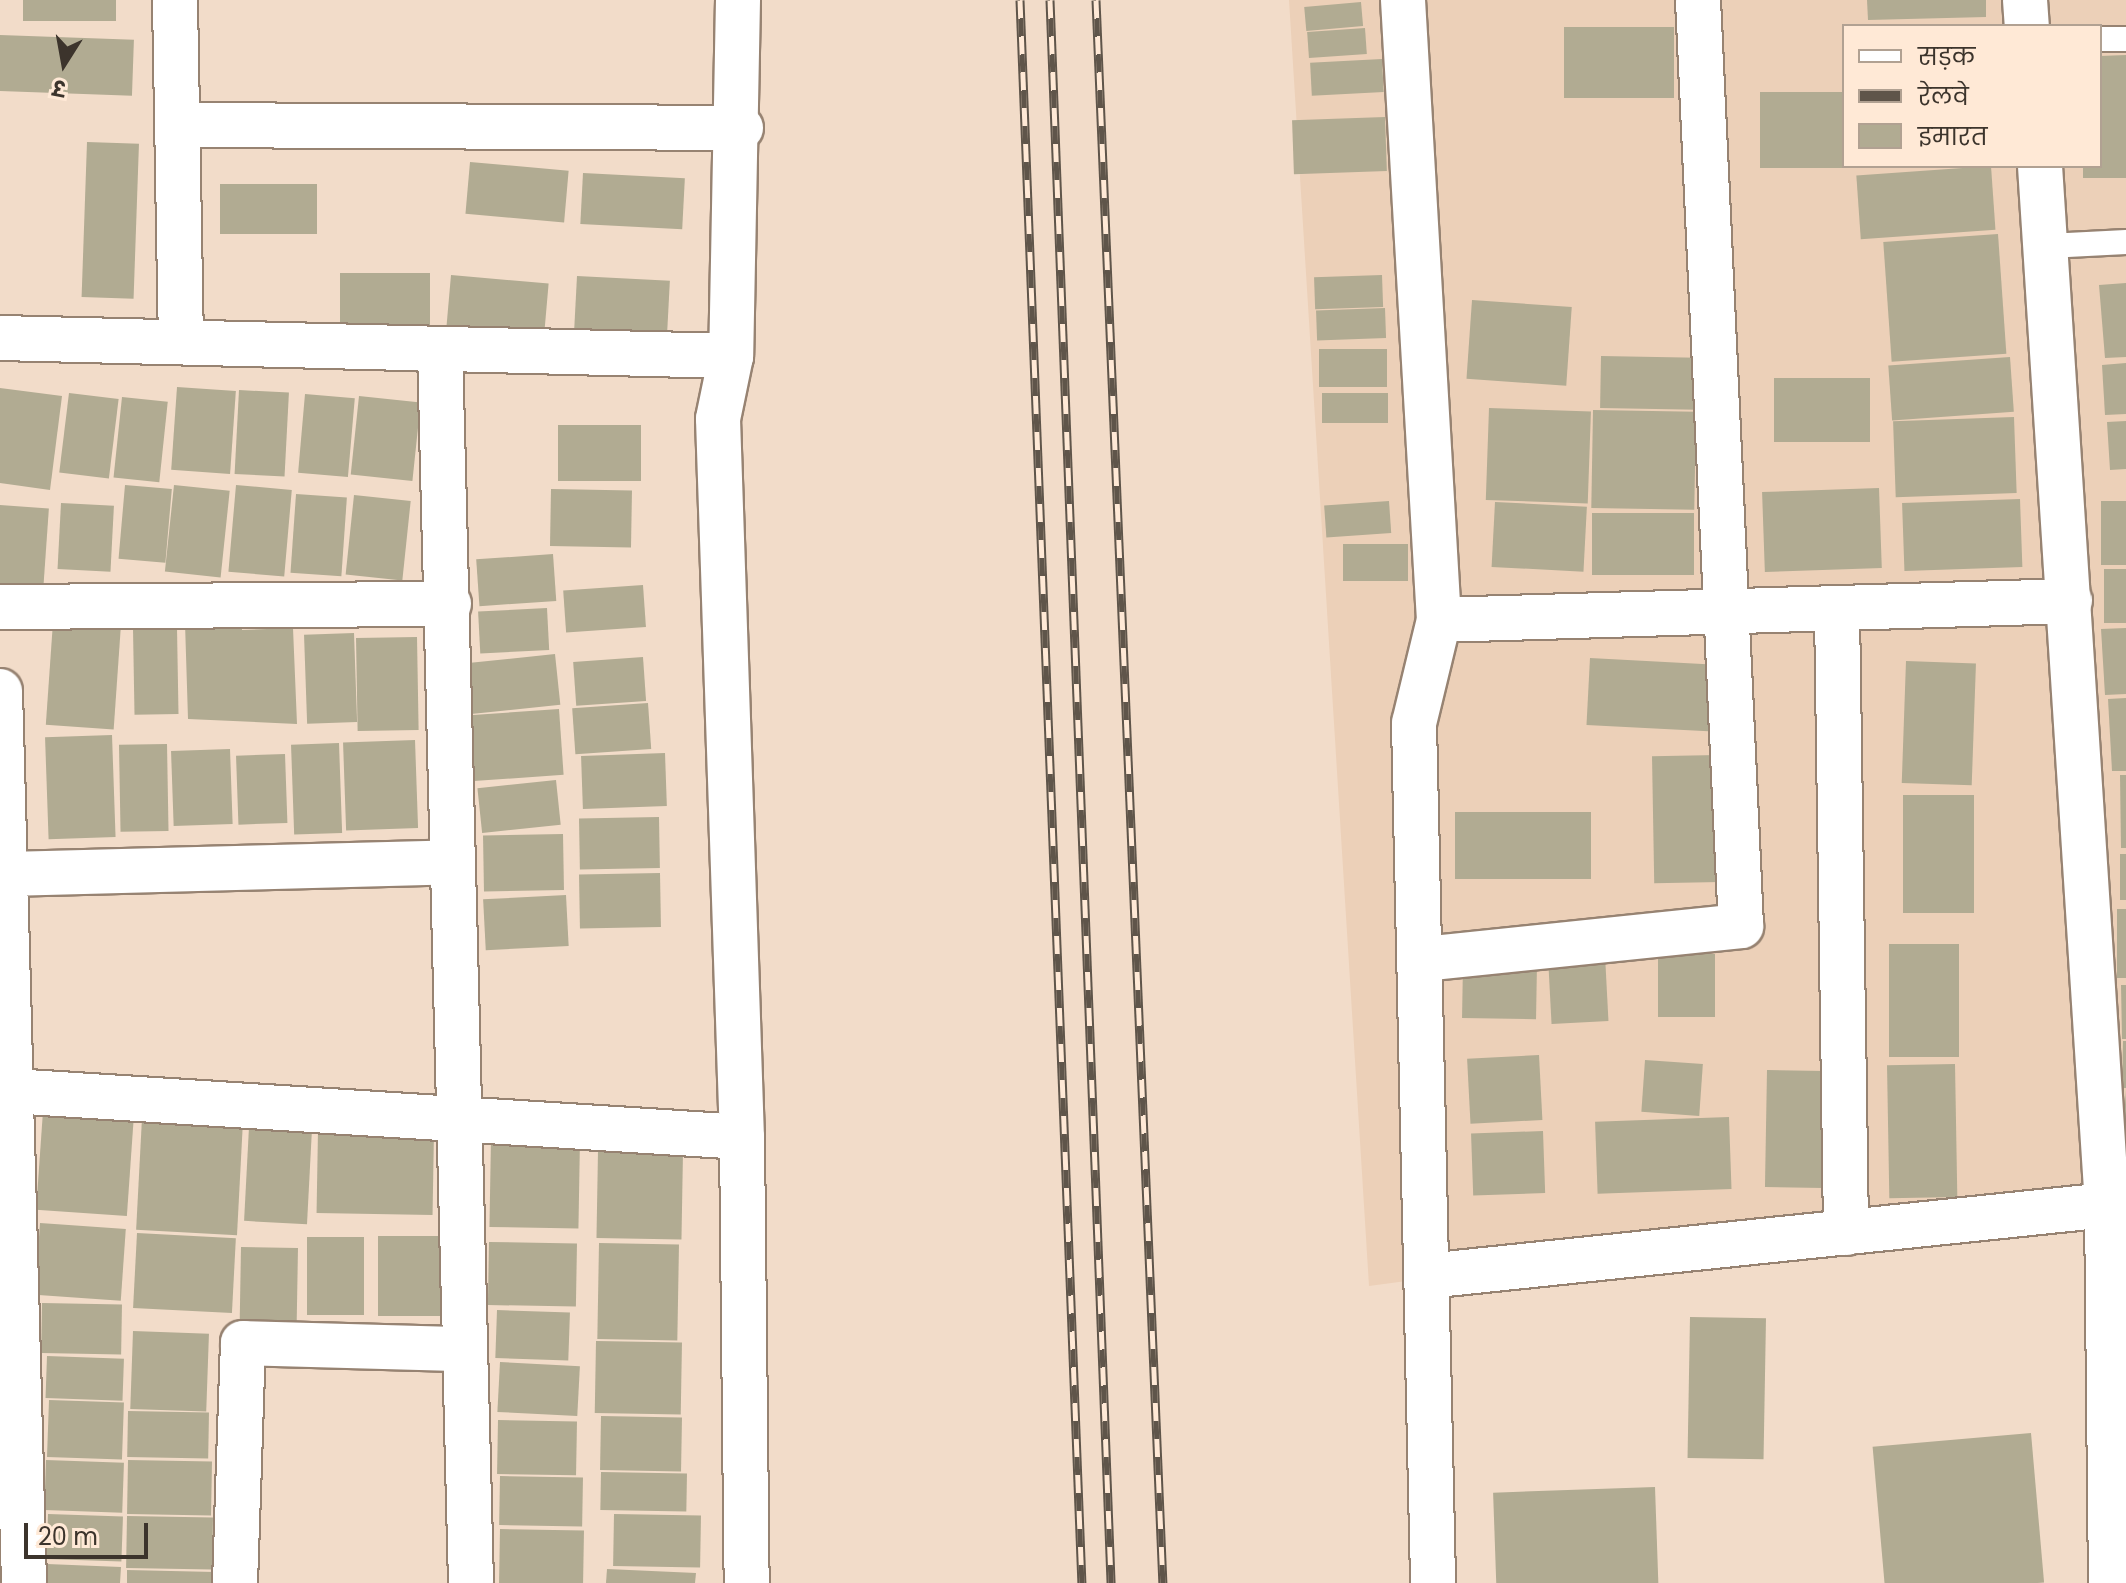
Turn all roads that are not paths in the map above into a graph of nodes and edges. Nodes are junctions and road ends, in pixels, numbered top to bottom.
1 (175, 0) edge
2 (738, 0) edge
3 (1403, 0) edge
4 (1698, 0) edge
5 (2025, 0) edge
6 (2027, 24) edge
7 (2102, 39) edge
8 (2126, 39) edge
9 (177, 125) junction
10 (741, 128) junction
11 (2040, 168) edge
12 (2126, 242) edge
13 (2048, 246) junction
14 (0, 338) edge
15 (181, 342) junction
16 (440, 350) junction
17 (731, 356) junction
18 (2070, 601) junction
19 (449, 604) junction
20 (0, 607) edge
21 (1837, 609) junction
22 (1723, 613) junction
23 (1439, 620) junction
24 (0, 691) edge
25 (452, 862) junction
26 (5, 874) junction
27 (1422, 959) junction
28 (11, 1091) junction
29 (461, 1119) junction
30 (742, 1137) junction
31 (2117, 1204) edge
32 (1846, 1233) junction
33 (8, 1250) edge
34 (1427, 1276) junction
35 (461, 1349) junction
36 (24, 1583) edge
37 (235, 1583) edge
38 (471, 1583) edge
39 (747, 1583) edge
40 (1433, 1583) edge
41 (2111, 1583) edge

1 - 9 street
2 - 10 street
3 - 23 street
4 - 22 street
5 - 6 street
7 - 8 lane
9 - 10 street
9 - 15 street
10 - 17 street
11 - 13 street
12 - 13 lane
13 - 18 street
14 - 15 street
15 - 16 street
16 - 17 street
16 - 19 street
17 - 30 street
18 - 21 street
18 - 31 street
19 - 20 street
19 - 25 street
21 - 22 street
21 - 32 street
22 - 23 street
22 - 27 street
23 - 27 street
24 - 26 street
25 - 26 street
25 - 29 street
26 - 28 street
27 - 34 street
28 - 29 street
28 - 33 street
29 - 30 street
29 - 35 street
30 - 39 street
31 - 32 street
31 - 41 street
32 - 34 street
33 - 36 street
34 - 40 street
35 - 37 street
35 - 38 street

